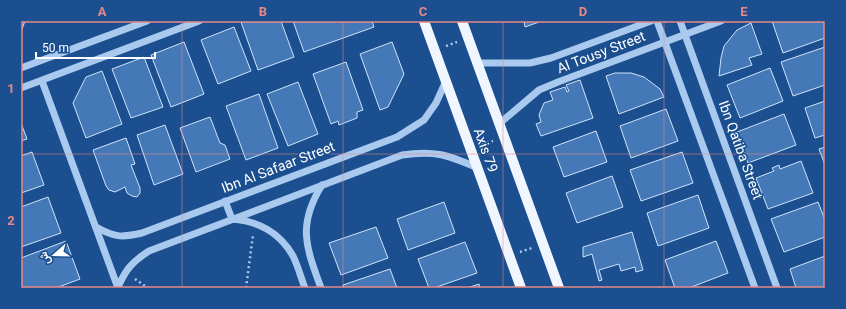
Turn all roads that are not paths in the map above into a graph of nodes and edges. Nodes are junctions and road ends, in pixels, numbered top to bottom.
1 (147, 21) edge
2 (199, 21) edge
3 (424, 21) edge
4 (462, 21) edge
5 (651, 21) edge
6 (657, 21) edge
7 (680, 21) edge
8 (721, 21) edge
9 (685, 34) junction
10 (665, 42) junction
11 (477, 63) junction
12 (21, 68) edge
13 (42, 81) junction
14 (446, 81) junction
15 (21, 88) edge
16 (500, 123) junction
17 (478, 168) junction
18 (322, 185) junction
19 (225, 201) junction
20 (232, 219) junction
21 (96, 227) junction
22 (118, 288) edge
23 (305, 288) edge
24 (321, 288) edge
25 (522, 288) edge
26 (559, 288) edge
27 (755, 288) edge
28 (778, 288) edge

1 - 12 street
2 - 13 street
3 - 14 main road, Axis 79
4 - 11 main road, Axis 79
5 - 11 street, Al Tousy Street
6 - 10 street
7 - 9 street, Ibn Qatiba Street
8 - 9 street, Al Tousy Street
9 - 10 street, Al Tousy Street
9 - 28 street, Ibn Qatiba Street
10 - 16 street, Al Tousy Street
10 - 27 street
11 - 16 main road, Axis 79
13 - 15 street
13 - 21 street
14 - 17 main road, Axis 79
14 - 19 street, Ibn Al Safaar Street
16 - 26 main road, Axis 79
17 - 18 street
17 - 25 main road, Axis 79
18 - 20 street
18 - 24 street
19 - 20 street
19 - 21 street, Ibn Al Safaar Street
20 - 22 street
20 - 23 street
21 - 22 street

